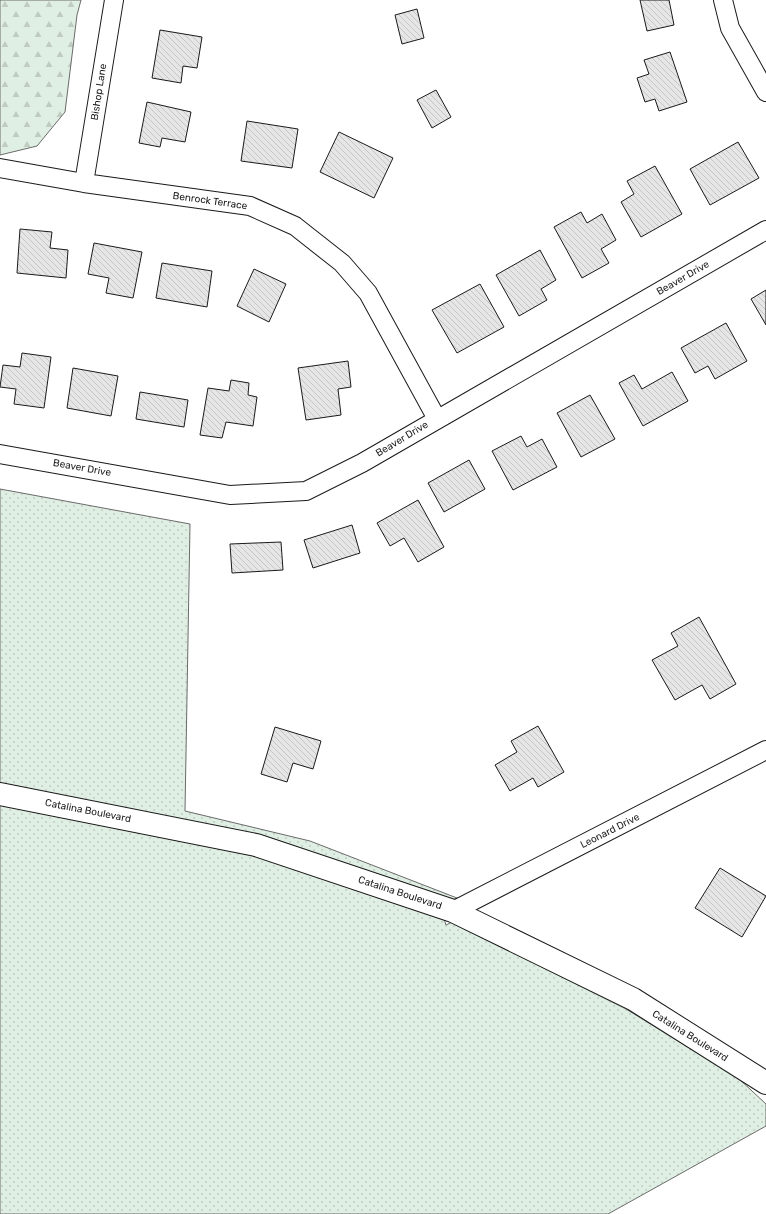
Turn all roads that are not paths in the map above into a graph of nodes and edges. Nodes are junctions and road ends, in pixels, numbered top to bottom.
1 (114, 0) edge
2 (723, 0) edge
3 (766, 92) edge
4 (0, 168) edge
5 (84, 183) junction
6 (766, 230) edge
7 (436, 419) junction
8 (0, 454) edge
9 (766, 750) edge
10 (0, 794) edge
11 (453, 911) junction
12 (766, 1083) edge

1 - 5 street, Bishop Lane
2 - 3 street
4 - 5 street, Benrock Terrace
5 - 7 street, Benrock Terrace
6 - 7 street, Beaver Drive
7 - 8 street, Beaver Drive
9 - 11 street, Leonard Drive
10 - 11 street, Catalina Boulevard
11 - 12 street, Catalina Boulevard

